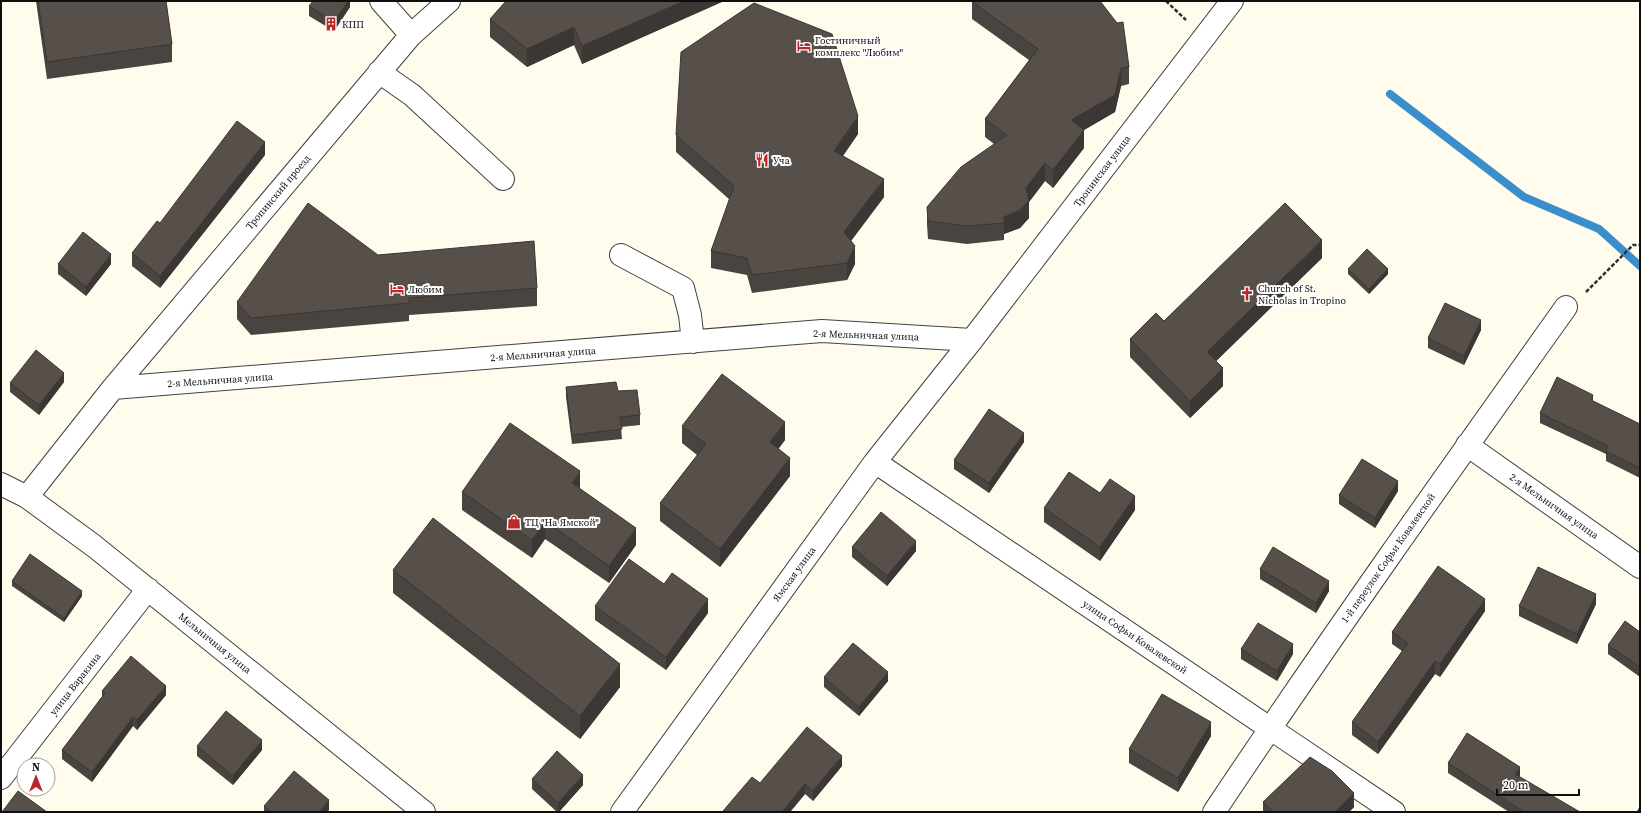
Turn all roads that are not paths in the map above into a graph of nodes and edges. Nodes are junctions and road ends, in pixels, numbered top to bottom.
1 (380, 1) edge
2 (449, 1) edge
3 (1232, 1) edge
4 (411, 35) junction
5 (379, 72) junction
6 (503, 179) dead end
7 (621, 255) dead end
8 (1566, 307) road end
9 (972, 340) junction
10 (693, 342) junction
11 (113, 388) junction
12 (1467, 445) junction
13 (875, 462) junction
14 (1, 484) edge
15 (27, 497) junction
16 (1640, 567) edge
17 (148, 589) junction
18 (1270, 728) junction
19 (1, 778) edge
20 (424, 812) edge
21 (622, 812) edge
22 (1214, 812) edge
23 (1394, 812) edge

1 - 4 street
2 - 4 street, Тропинский проезд
3 - 9 street, Тропинская улица
4 - 5 street, Тропинский проезд
5 - 6 street
5 - 11 street, Тропинский проезд
7 - 10 street
8 - 12 street, 1-й переулок Софьи Ковалевской
9 - 10 street, 2-я Мельничная улица
9 - 13 street, Ямская улица
10 - 11 street, 2-я Мельничная улица
11 - 15 street, Тропинский проезд
12 - 16 street, 2-я Мельничная улица
12 - 18 street, 1-й переулок Софьи Ковалевской
13 - 18 street, улица Софьи Ковалевской
13 - 21 street, Ямская улица
14 - 15 street, Мельничная улица
15 - 17 street, Мельничная улица
17 - 19 street, улица Варакина
17 - 20 street, Мельничная улица
18 - 22 street, 1-й переулок Софьи Ковалевской
18 - 23 street, улица Софьи Ковалевской

